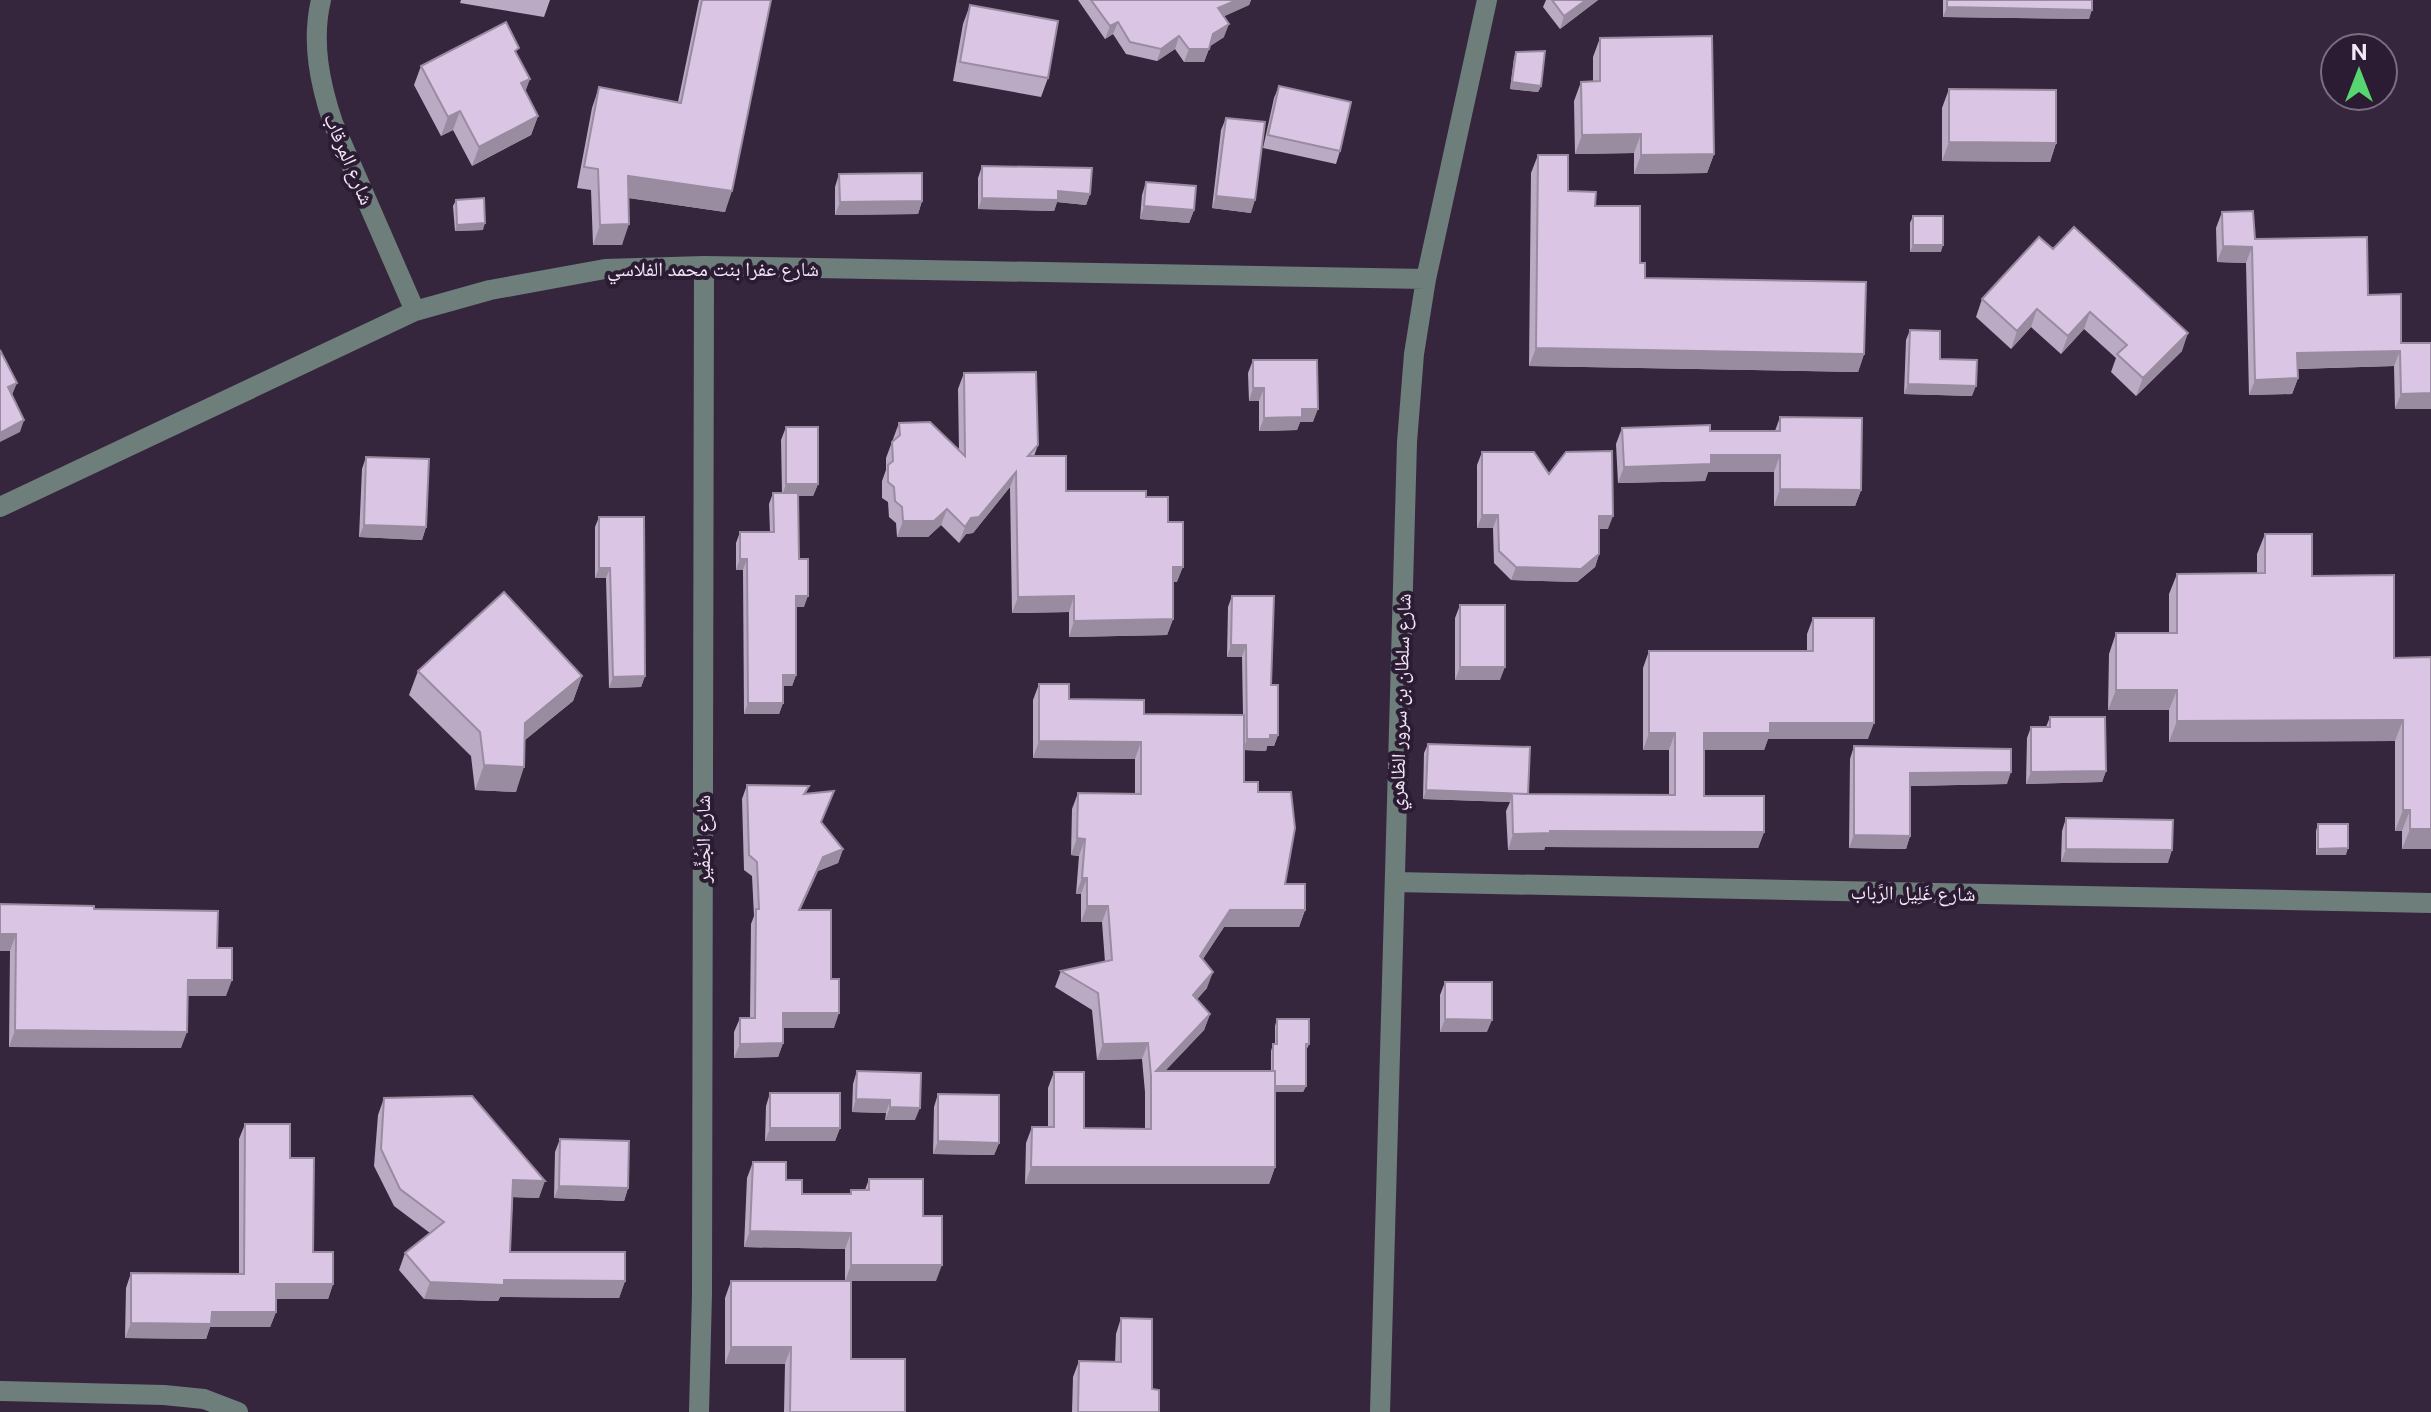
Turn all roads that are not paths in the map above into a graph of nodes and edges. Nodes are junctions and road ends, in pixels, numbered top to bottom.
1 (321, 0) edge
2 (1487, 0) edge
3 (704, 266) junction
4 (1426, 279) junction
5 (415, 311) junction
6 (0, 507) edge
7 (1395, 882) junction
8 (2431, 903) edge
9 (0, 1391) edge
10 (238, 1412) edge
11 (699, 1412) edge
12 (1380, 1412) edge

1 - 5 street, شارع المِرقاب
2 - 4 street, شارع سلطان بن سرور الظاهري
3 - 4 street, شارع عفرا بنت محمد الفلاسي
3 - 5 street, شارع عفرا بنت محمد الفلاسي
3 - 11 street, شارع الجُفِّير
4 - 7 street, شارع سلطان بن سرور الظاهري
5 - 6 street, شارع عفرا بنت محمد الفلاسي
7 - 8 street, شارع غَلِيل الرَّباب
7 - 12 street, شارع سلطان بن سرور الظاهري
9 - 10 street

